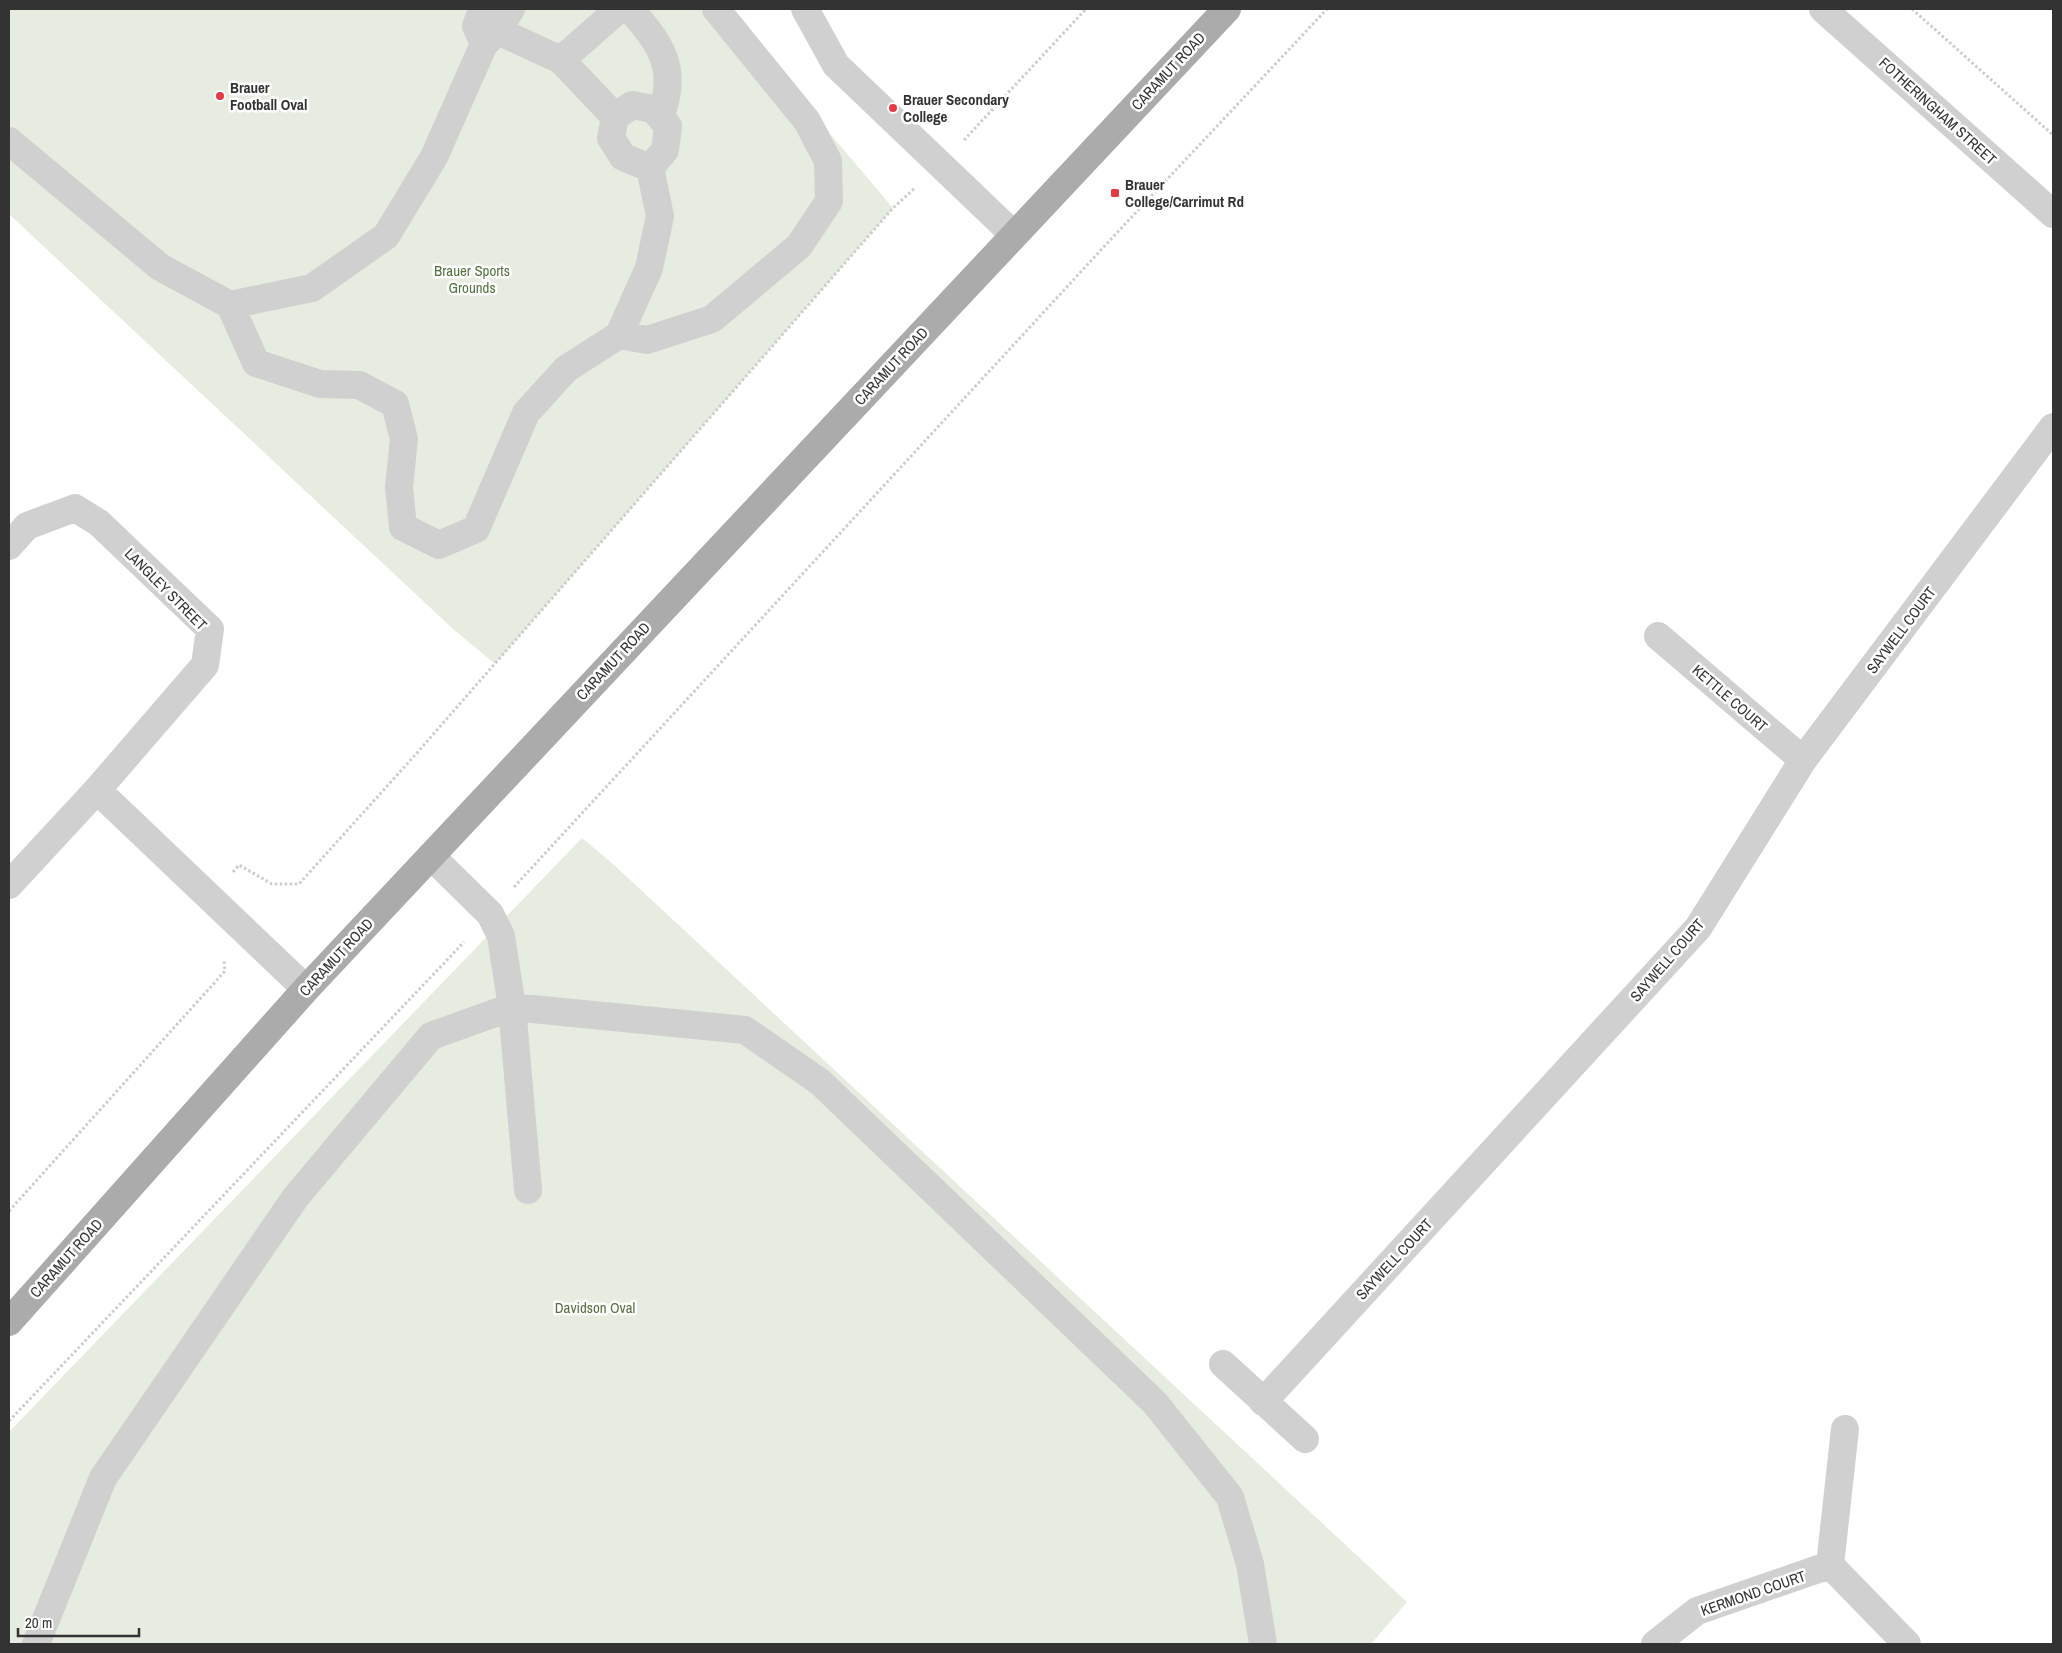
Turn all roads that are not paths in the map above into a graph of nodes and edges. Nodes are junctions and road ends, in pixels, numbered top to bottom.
1 (618, 9) edge
2 (630, 9) edge
3 (716, 9) edge
4 (805, 9) edge
5 (1227, 9) edge
6 (1823, 9) edge
7 (495, 23) edge
8 (561, 60) junction
9 (615, 117) junction
10 (660, 118) junction
11 (9, 141) edge
12 (650, 168) junction
13 (2053, 214) edge
14 (1014, 235) junction
15 (230, 304) junction
16 (619, 335) junction
17 (2053, 428) edge
18 (9, 546) edge
19 (1658, 636) dead end
20 (1803, 760) junction
21 (97, 790) junction
22 (431, 856) junction
23 (9, 885) edge
24 (306, 989) junction
25 (512, 1007) junction
26 (528, 1190) dead end
27 (9, 1322) edge
28 (1223, 1364) dead end
29 (1264, 1402) junction
30 (1845, 1429) dead end
31 (1305, 1439) dead end
32 (1830, 1566) junction
33 (36, 1644) edge
34 (1263, 1644) edge
35 (1655, 1644) edge
36 (1907, 1644) edge

1 - 8 street
2 - 10 street
3 - 16 street
4 - 14 street
5 - 14 main road, CARAMUT ROAD
6 - 13 street, FOTHERINGHAM STREET
7 - 8 street
7 - 15 street
8 - 9 street
9 - 10 street
9 - 12 street
10 - 12 street
11 - 15 street
12 - 16 street
14 - 22 main road, CARAMUT ROAD
15 - 16 street
17 - 20 street, SAYWELL COURT
18 - 21 street, LANGLEY STREET
19 - 20 street, KETTLE COURT
20 - 29 street, SAYWELL COURT
21 - 23 street, LANGLEY STREET
21 - 24 street
22 - 24 main road, CARAMUT ROAD
22 - 25 street
24 - 27 main road, CARAMUT ROAD
25 - 26 street
25 - 33 street
25 - 34 street
28 - 29 street
29 - 31 street
30 - 32 street
32 - 35 street, KERMOND COURT
32 - 36 street

